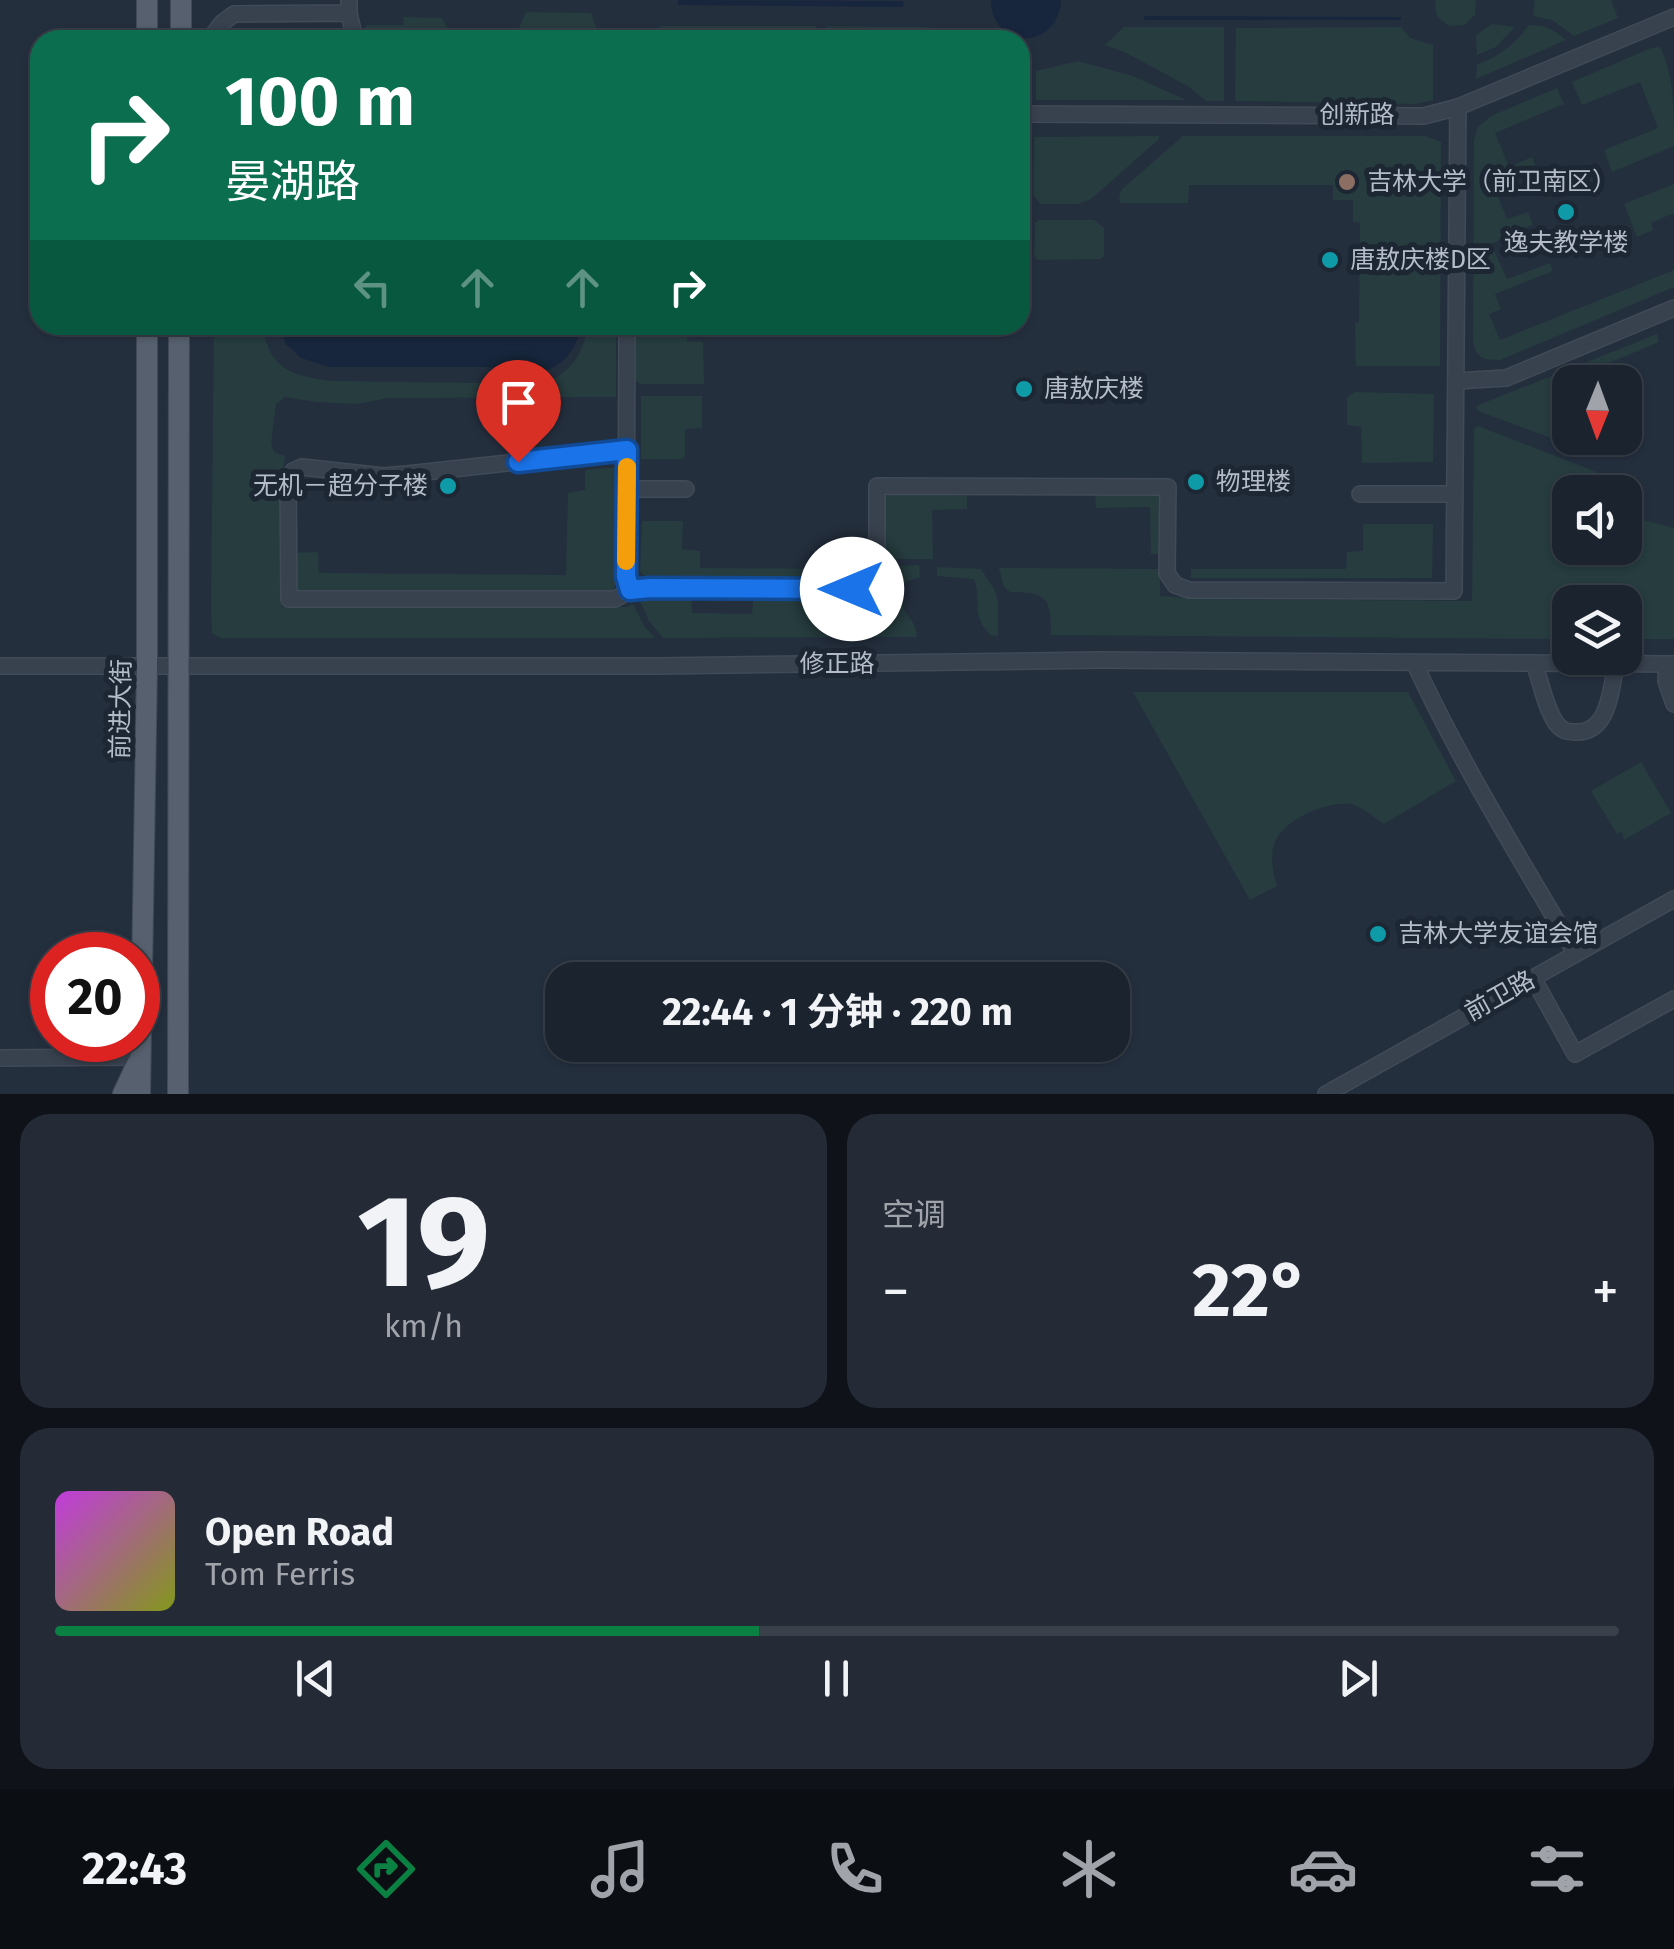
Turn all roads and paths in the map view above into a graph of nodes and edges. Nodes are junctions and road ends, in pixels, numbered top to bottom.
1 (148, 0) edge
2 (181, 0) edge
3 (349, 5) edge
4 (1674, 17) edge
5 (148, 30) edge
6 (181, 30) edge
7 (217, 30) edge
8 (354, 30) edge
9 (1458, 106) junction
10 (1030, 114) edge
11 (1674, 308) edge
12 (147, 335) edge
13 (179, 335) edge
14 (627, 335) edge
15 (1456, 381) junction
16 (627, 450) junction
17 (626, 488) junction
18 (686, 489) dead end
19 (1360, 494) dead end
20 (1455, 494) junction
21 (630, 590) junction
22 (1414, 662) junction
23 (1534, 663) junction
24 (1552, 663) edge
25 (1642, 664) edge
26 (1670, 664) edge
27 (0, 666) edge
28 (147, 666) junction
29 (178, 666) junction
30 (1613, 675) edge
31 (1674, 704) edge
32 (1674, 899) edge
33 (142, 932) edge
34 (1576, 954) junction
35 (1533, 978) junction
36 (1674, 998) edge
37 (0, 1058) edge
38 (30, 1058) edge
39 (138, 1062) edge
40 (140, 1062) edge
41 (124, 1094) edge
42 (140, 1094) edge
43 (178, 1094) edge
44 (1326, 1094) edge

1 - 5 main road
2 - 6 main road
3 - 7 street
3 - 8 street
4 - 9 street, 创新路
9 - 10 street, 创新路
9 - 15 street
11 - 15 street
12 - 28 main road, 前进大街
13 - 29 main road
14 - 16 street
15 - 20 street
16 - 17 street
16 - 21 street
17 - 18 street
17 - 21 street
19 - 20 street
20 - 21 street
22 - 23 street, 修正路
22 - 29 street, 修正路
22 - 34 street
23 - 24 street, 修正路
23 - 30 street
25 - 26 street, 修正路
26 - 31 street
27 - 28 street, 修正路
28 - 29 street, 修正路
28 - 33 main road, 前进大街
29 - 43 main road
32 - 34 street, 前卫路
34 - 35 street, 前卫路
35 - 36 street
35 - 44 street, 前卫路
37 - 38 street
39 - 41 main road
40 - 42 main road, 前进大街

